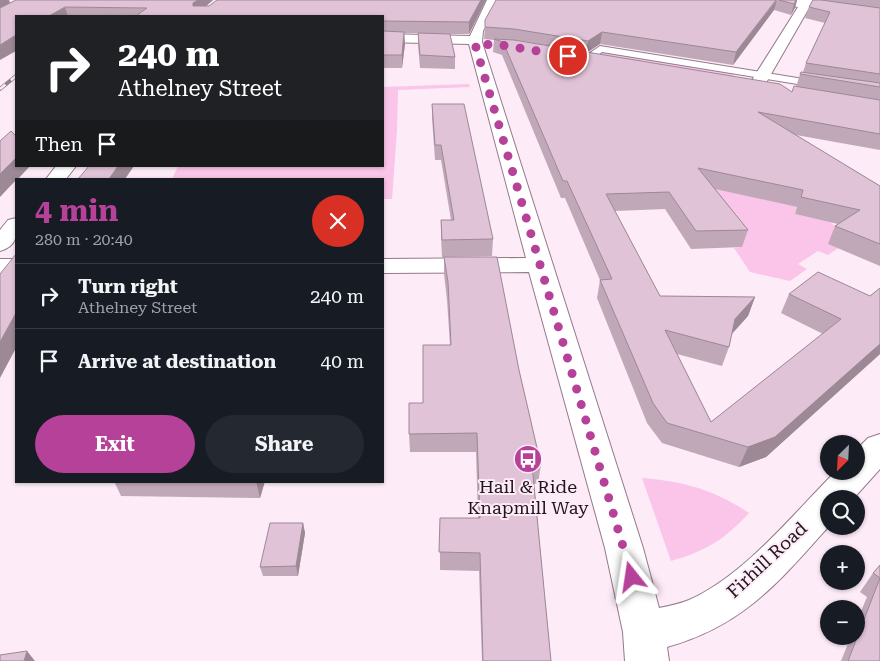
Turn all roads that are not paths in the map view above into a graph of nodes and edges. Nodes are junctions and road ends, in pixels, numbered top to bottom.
1 (493, 0) edge
2 (773, 0) edge
3 (807, 2) edge
4 (880, 14) edge
5 (384, 38) edge
6 (481, 43) junction
7 (568, 56) edge
8 (759, 82) junction
9 (831, 86) edge
10 (822, 99) edge
11 (65, 167) edge
12 (57, 178) edge
13 (15, 226) edge
14 (0, 244) edge
15 (539, 265) junction
16 (0, 266) edge
17 (15, 266) edge
18 (384, 266) edge
19 (880, 447) edge
20 (839, 490) edge
21 (820, 510) edge
22 (646, 646) edge

1 - 6 street
2 - 3 street
3 - 4 street
3 - 8 street
5 - 6 street
6 - 15 street
7 - 8 street
8 - 9 lane
8 - 10 street
11 - 12 street
13 - 14 street
15 - 18 street
15 - 22 street
16 - 17 street
19 - 20 street, Firhill Road
21 - 22 street, Firhill Road

